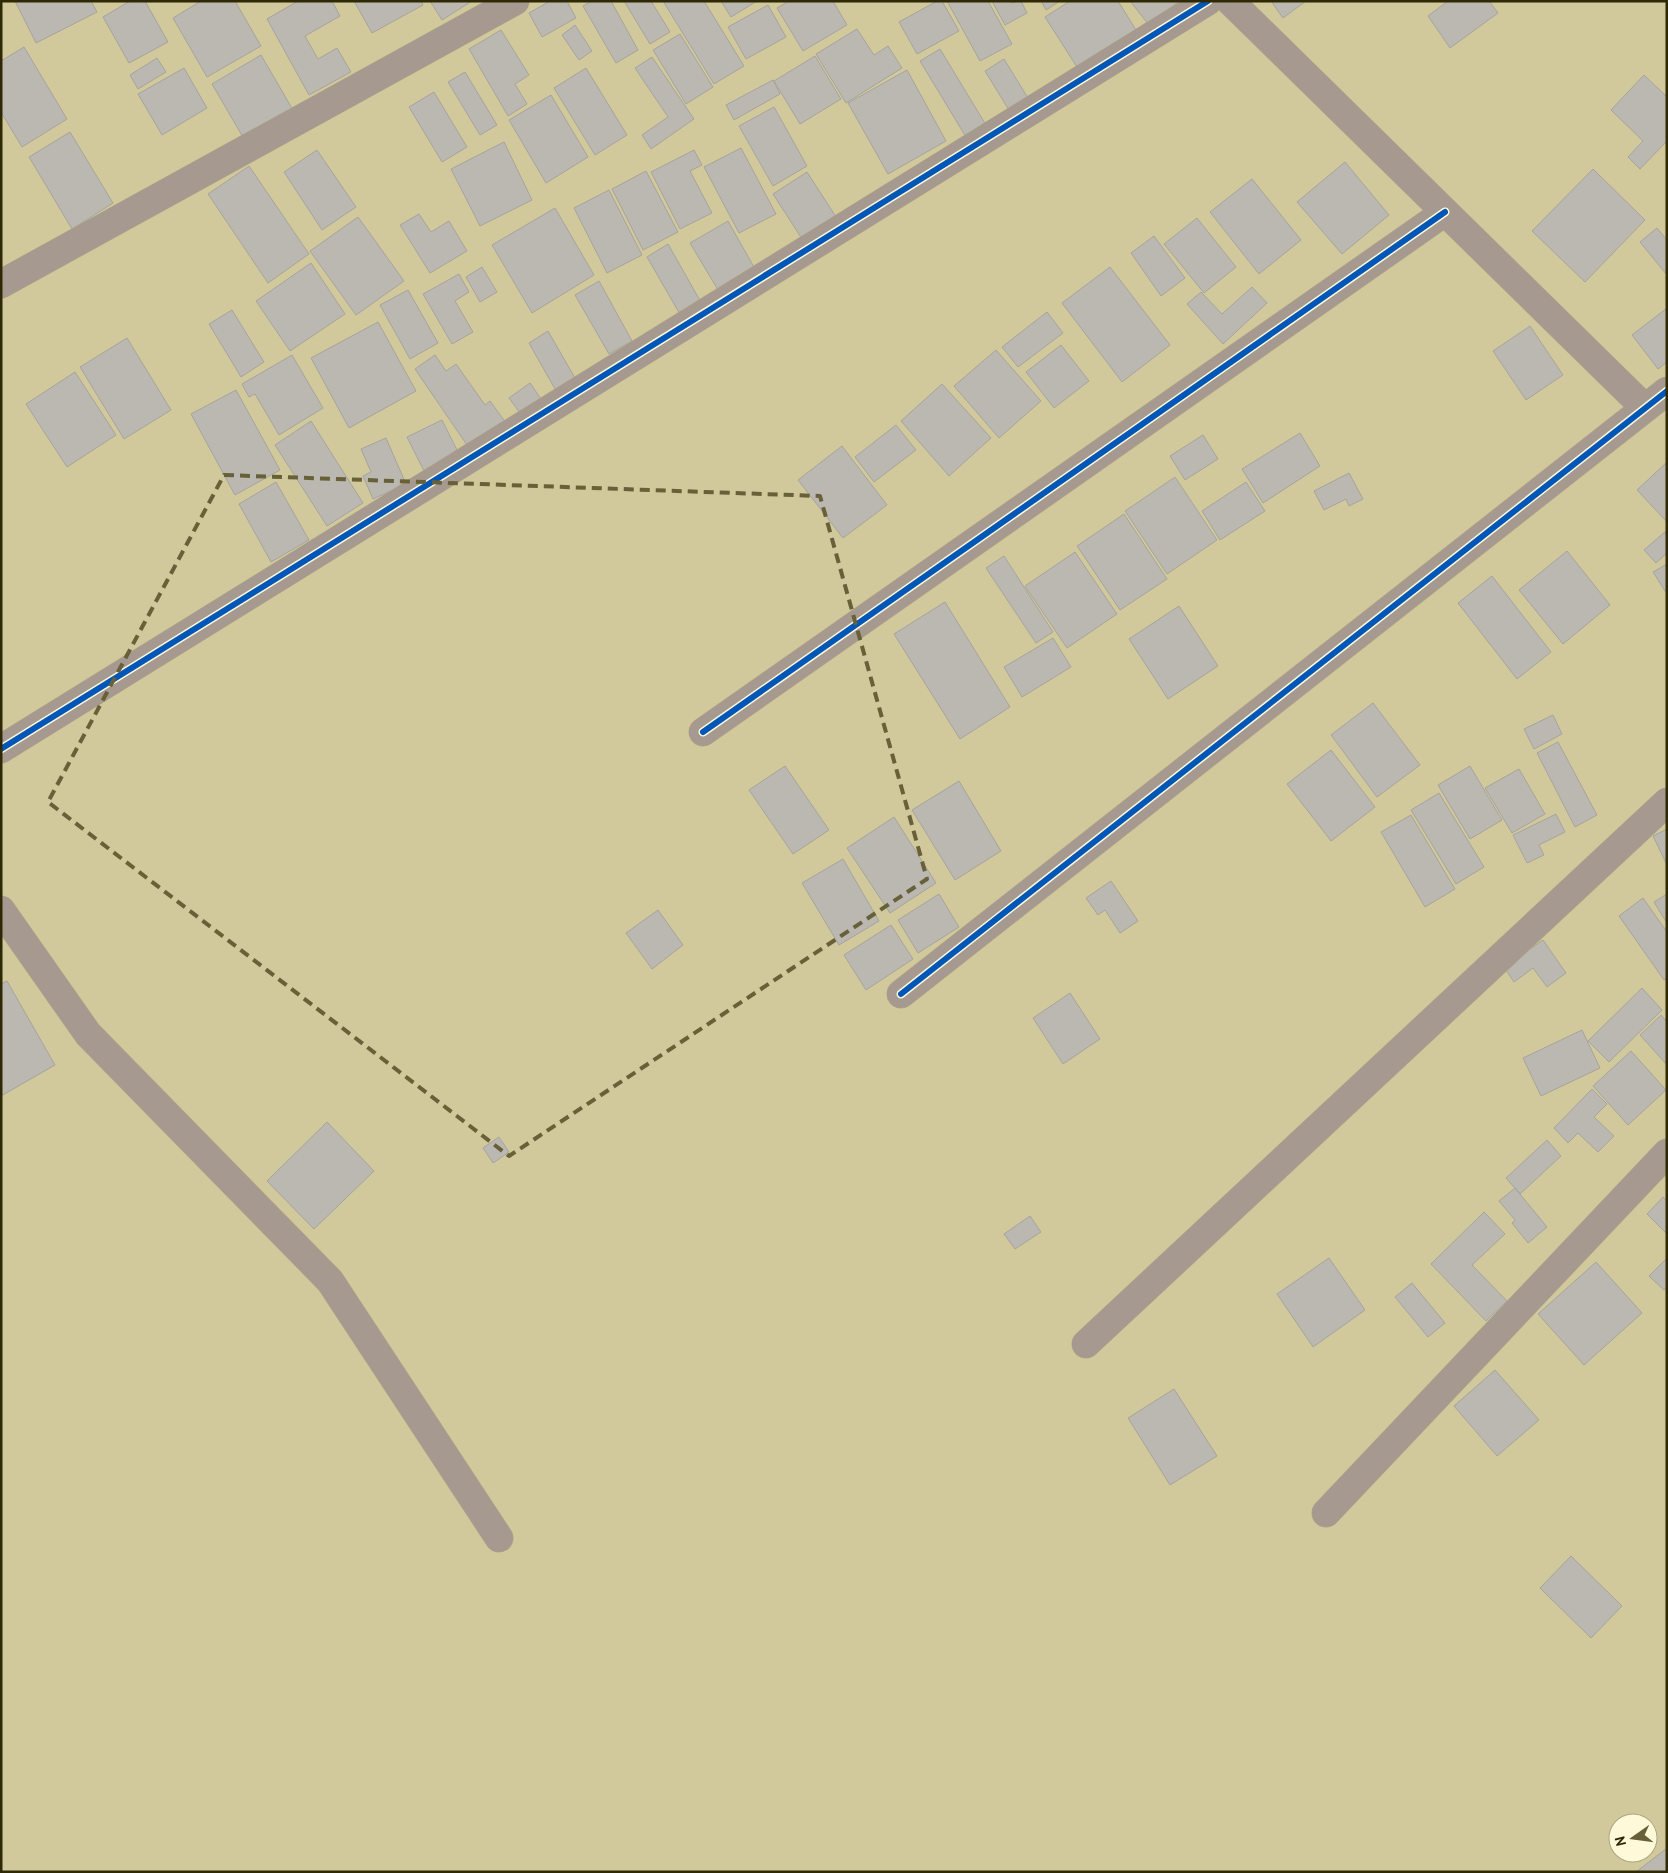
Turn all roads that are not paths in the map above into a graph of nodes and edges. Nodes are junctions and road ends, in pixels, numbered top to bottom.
1 (515, 1) edge
2 (1208, 1) edge
3 (1230, 1) edge
4 (1445, 212) junction
5 (1, 284) edge
6 (1667, 391) edge
7 (1646, 408) junction
8 (703, 732) dead end
9 (1, 750) edge
10 (1667, 802) edge
11 (1, 910) edge
12 (901, 994) dead end
13 (1667, 1153) edge
14 (1086, 1344) dead end
15 (1326, 1513) dead end
16 (499, 1538) dead end

1 - 5 street
2 - 9 street
3 - 4 street
4 - 7 street
4 - 8 street
6 - 7 street
7 - 12 street
10 - 14 street
11 - 16 street
13 - 15 street

